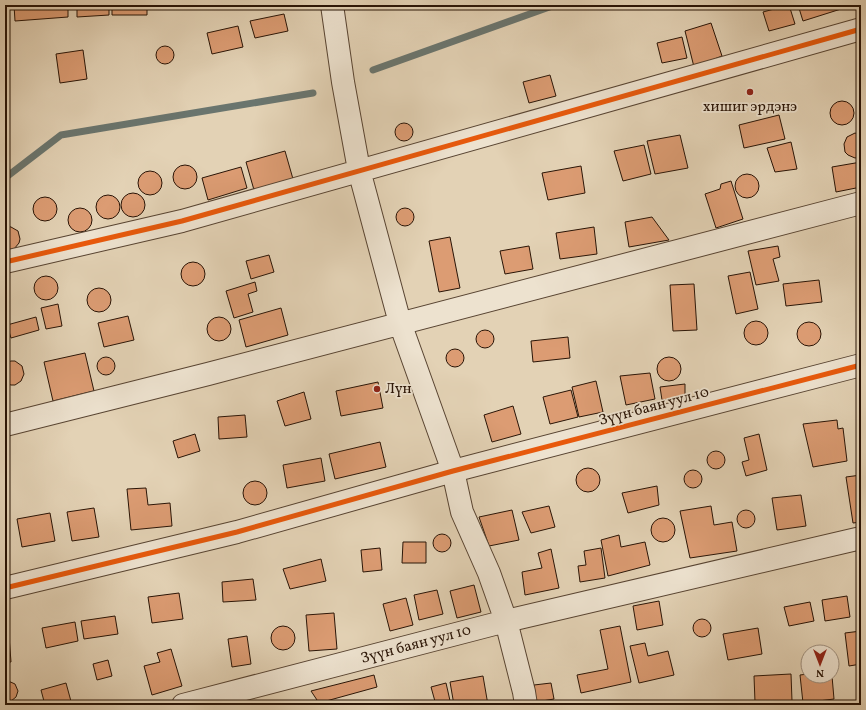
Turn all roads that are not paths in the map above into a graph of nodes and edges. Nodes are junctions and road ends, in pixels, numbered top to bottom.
1 (332, 5) edge
2 (861, 29) edge
3 (359, 170) junction
4 (861, 203) edge
5 (5, 262) edge
6 (400, 323) junction
7 (861, 365) edge
8 (5, 425) edge
9 (453, 471) junction
10 (861, 538) edge
11 (5, 588) edge
12 (506, 622) junction
13 (183, 705) edge
14 (526, 705) edge

1 - 3 street
2 - 3 street
3 - 5 street
3 - 6 street
4 - 6 street
6 - 8 street
6 - 9 street
7 - 9 street, Зүүн баян уул 10
9 - 11 street, Зүүн баян уул 10
9 - 12 street
10 - 12 street, Зүүн баян уул 10
12 - 13 street, Зүүн баян уул 10
12 - 14 street

